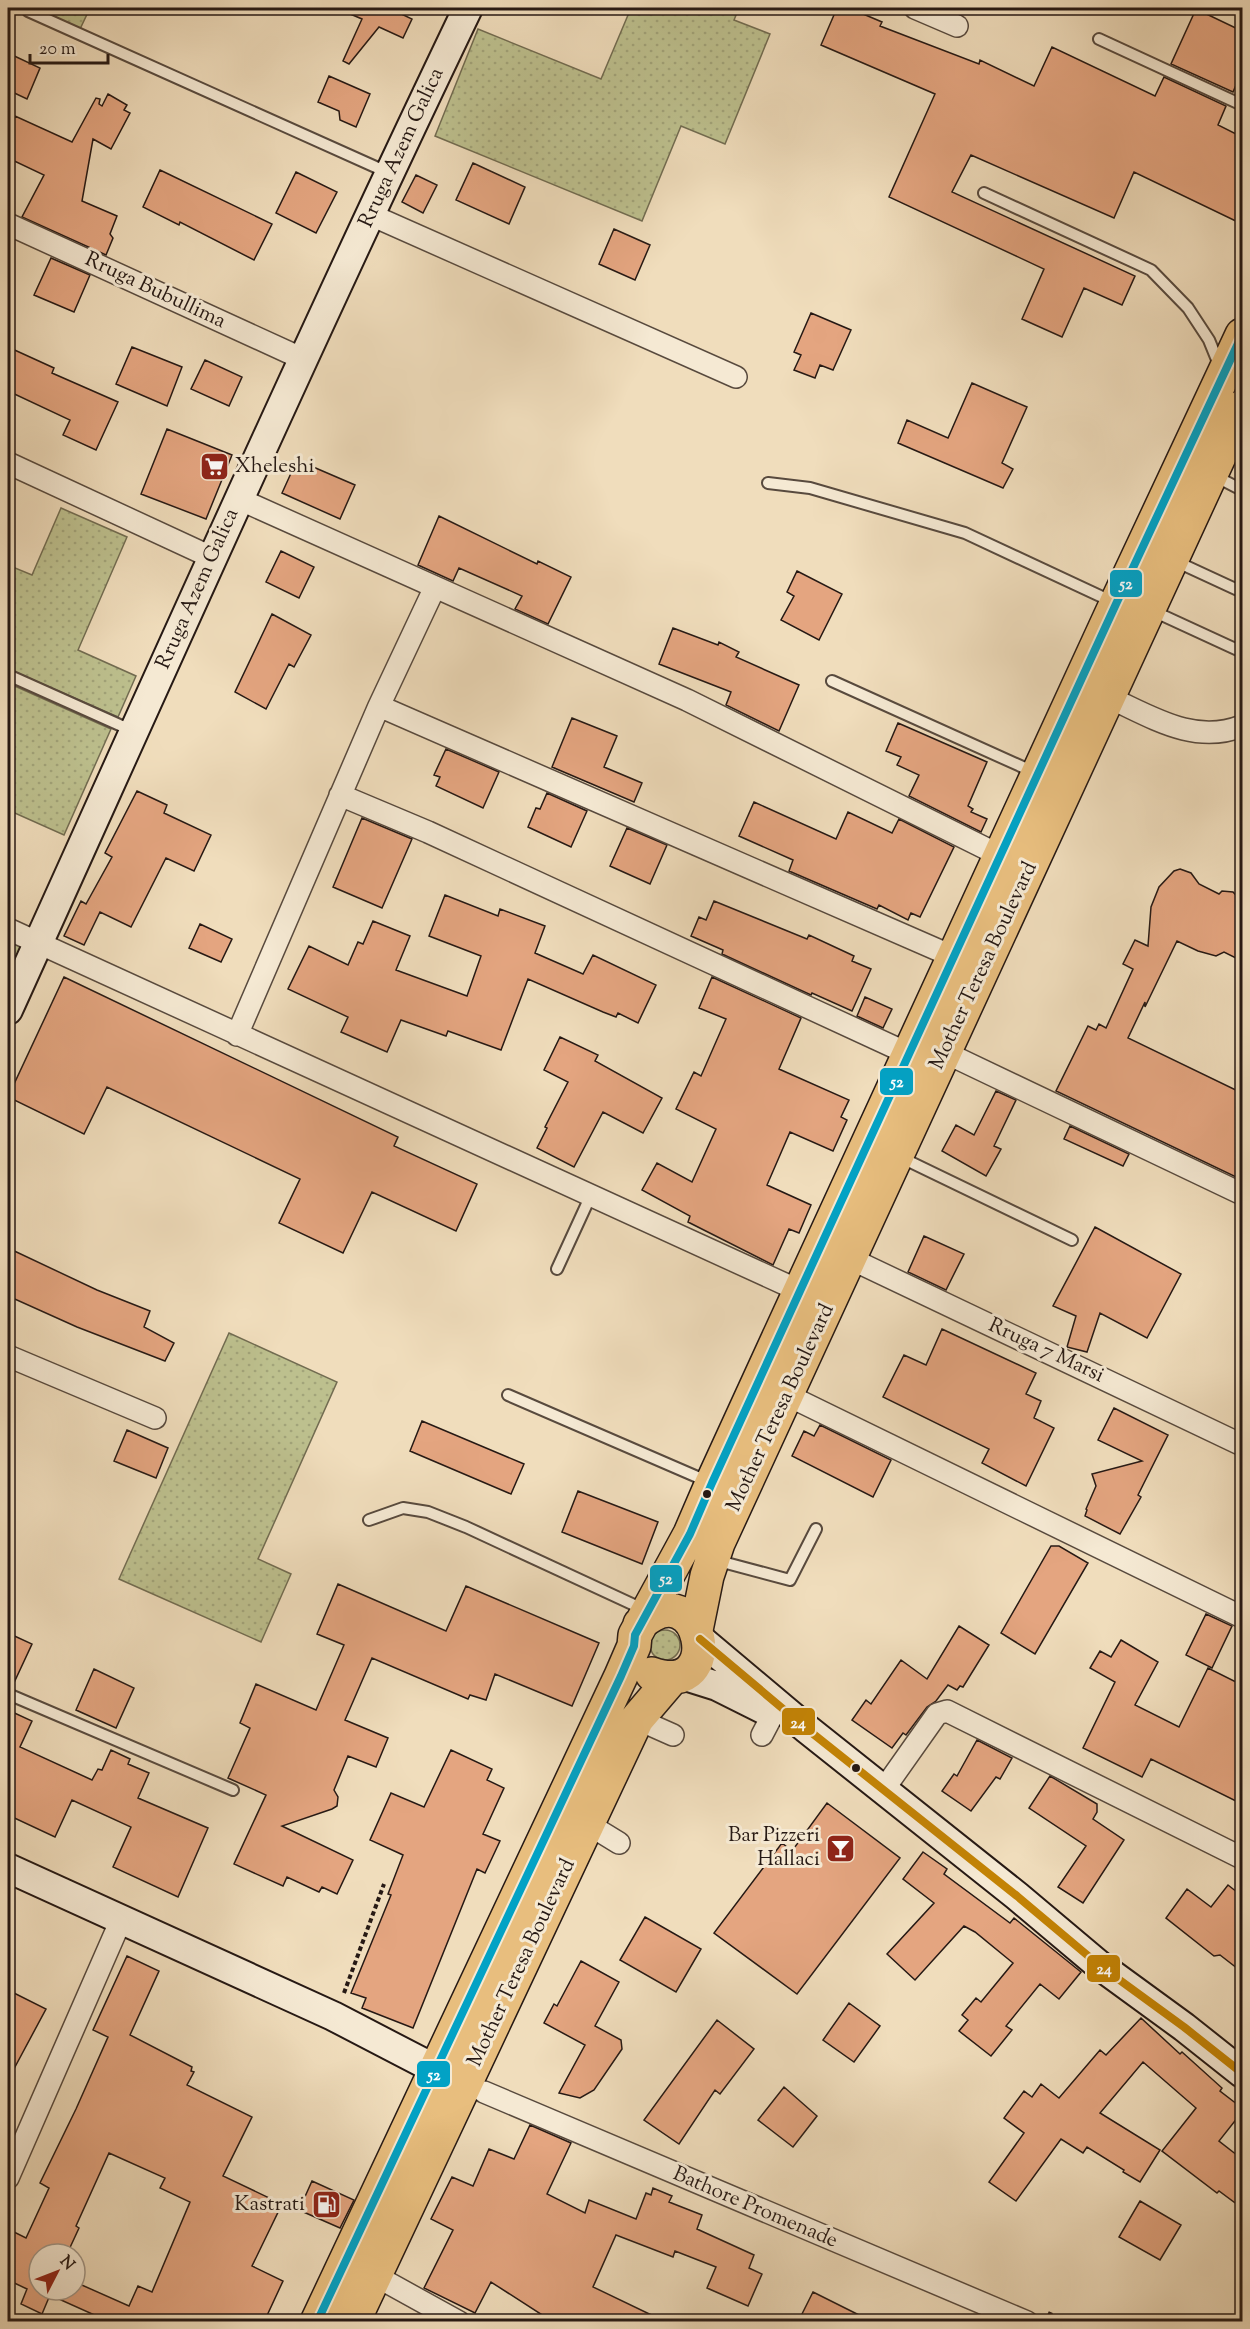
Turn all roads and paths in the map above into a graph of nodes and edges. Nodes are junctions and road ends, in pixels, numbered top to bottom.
1 (468, 8) edge
2 (915, 8) edge
3 (28, 11) dead end
4 (957, 26) dead end
5 (1099, 39) dead end
6 (1242, 105) edge
7 (389, 173) junction
8 (984, 193) dead end
9 (371, 215) junction
10 (8, 224) edge
11 (1242, 336) edge
12 (303, 359) junction
13 (1224, 376) junction
14 (736, 377) dead end
15 (1242, 407) edge
16 (8, 463) edge
17 (1211, 474) junction
18 (768, 483) dead end
19 (1242, 490) edge
20 (239, 499) junction
21 (213, 558) junction
22 (1172, 560) junction
23 (435, 587) junction
24 (1242, 592) edge
25 (1116, 604) junction
26 (1149, 609) junction
27 (1242, 652) edge
28 (8, 675) edge
29 (832, 681) dead end
30 (1108, 697) junction
31 (379, 706) junction
32 (1242, 726) edge
33 (134, 731) junction
34 (1039, 774) junction
35 (340, 795) junction
36 (1001, 856) junction
37 (8, 929) edge
38 (38, 943) junction
39 (954, 957) junction
40 (8, 1010) edge
41 (237, 1035) junction
42 (944, 1052) junction
43 (909, 1054) junction
44 (897, 1155) junction
45 (1242, 1194) edge
46 (591, 1195) junction
47 (1072, 1240) dead end
48 (849, 1258) junction
49 (557, 1269) dead end
50 (800, 1290) junction
51 (8, 1356) edge
52 (508, 1395) dead end
53 (787, 1395) junction
54 (155, 1418) dead end
55 (1242, 1445) edge
56 (712, 1483) junction
57 (369, 1520) dead end
58 (816, 1529) dead end
59 (712, 1559) junction
60 (1242, 1617) edge
61 (641, 1627) junction
62 (698, 1634) junction
63 (677, 1676) junction
64 (8, 1694) edge
65 (637, 1719) junction
66 (807, 1728) junction
67 (674, 1736) dead end
68 (884, 1789) junction
69 (233, 1790) dead end
70 (588, 1824) junction
71 (619, 1843) dead end
72 (1242, 1858) edge
73 (8, 1868) edge
74 (384, 1884) dead end
75 (121, 1920) junction
76 (345, 1990) dead end
77 (436, 2070) junction
78 (1242, 2073) edge
79 (475, 2088) junction
80 (8, 2178) edge
81 (374, 2275) junction
82 (317, 2322) edge
83 (353, 2322) edge
84 (459, 2322) edge
85 (1027, 2322) edge

1 - 7 street, Rruga Azem Galica
2 - 4 street
3 - 7 lane
5 - 6 lane
7 - 9 street, Rruga Azem Galica
8 - 13 lane
9 - 12 street, Rruga Azem Galica
9 - 14 street
10 - 12 street, Rruga Bubullima
11 - 13 main road, Mother Teresa Boulevard
12 - 20 street, Rruga Azem Galica
13 - 25 main road, Mother Teresa Boulevard
15 - 17 main road, Mother Teresa Boulevard
16 - 21 street
17 - 19 lane
17 - 22 main road, Mother Teresa Boulevard
18 - 25 lane
20 - 21 street, Rruga Azem Galica
20 - 23 street
21 - 33 street, Rruga Azem Galica
22 - 24 lane
22 - 26 main road, Mother Teresa Boulevard
23 - 31 street
23 - 36 street
25 - 34 main road, Mother Teresa Boulevard
26 - 27 lane
26 - 30 main road, Mother Teresa Boulevard
28 - 33 lane
29 - 34 lane
30 - 32 street
30 - 42 main road, Mother Teresa Boulevard
31 - 35 street
31 - 39 street
33 - 38 street, Rruga Azem Galica
34 - 36 main road, Mother Teresa Boulevard
35 - 41 street
35 - 43 street
36 - 39 main road, Mother Teresa Boulevard
37 - 38 street
38 - 40 street, Rruga Azem Galica
38 - 41 street
39 - 43 main road, Mother Teresa Boulevard
41 - 46 street
42 - 44 main road, Mother Teresa Boulevard
42 - 45 street
43 - 50 main road, Mother Teresa Boulevard
44 - 47 lane
44 - 48 main road, Mother Teresa Boulevard
46 - 49 lane
46 - 50 street
48 - 53 main road, Mother Teresa Boulevard
48 - 55 street, Rruga 7 Marsi
50 - 56 main road, Mother Teresa Boulevard
51 - 54 street
52 - 56 lane
53 - 59 main road, Mother Teresa Boulevard
53 - 60 street
56 - 61 main road, Mother Teresa Boulevard
57 - 61 lane
58 - 59 lane
59 - 62 main road, Mother Teresa Boulevard
61 - 62 main road
61 - 63 main road
61 - 77 main road, Mother Teresa Boulevard
62 - 63 main road, Mother Teresa Boulevard
62 - 66 street
63 - 65 main road, Mother Teresa Boulevard
63 - 66 street
64 - 69 lane
65 - 67 street
65 - 70 main road, Mother Teresa Boulevard
66 - 68 street
68 - 72 street
68 - 78 street
70 - 71 street
70 - 79 main road, Mother Teresa Boulevard
73 - 75 street
74 - 76 path
75 - 77 street
75 - 80 street
77 - 82 main road, Mother Teresa Boulevard
79 - 81 main road, Mother Teresa Boulevard
79 - 85 street, Bathore Promenade
81 - 83 main road, Mother Teresa Boulevard
81 - 84 street

